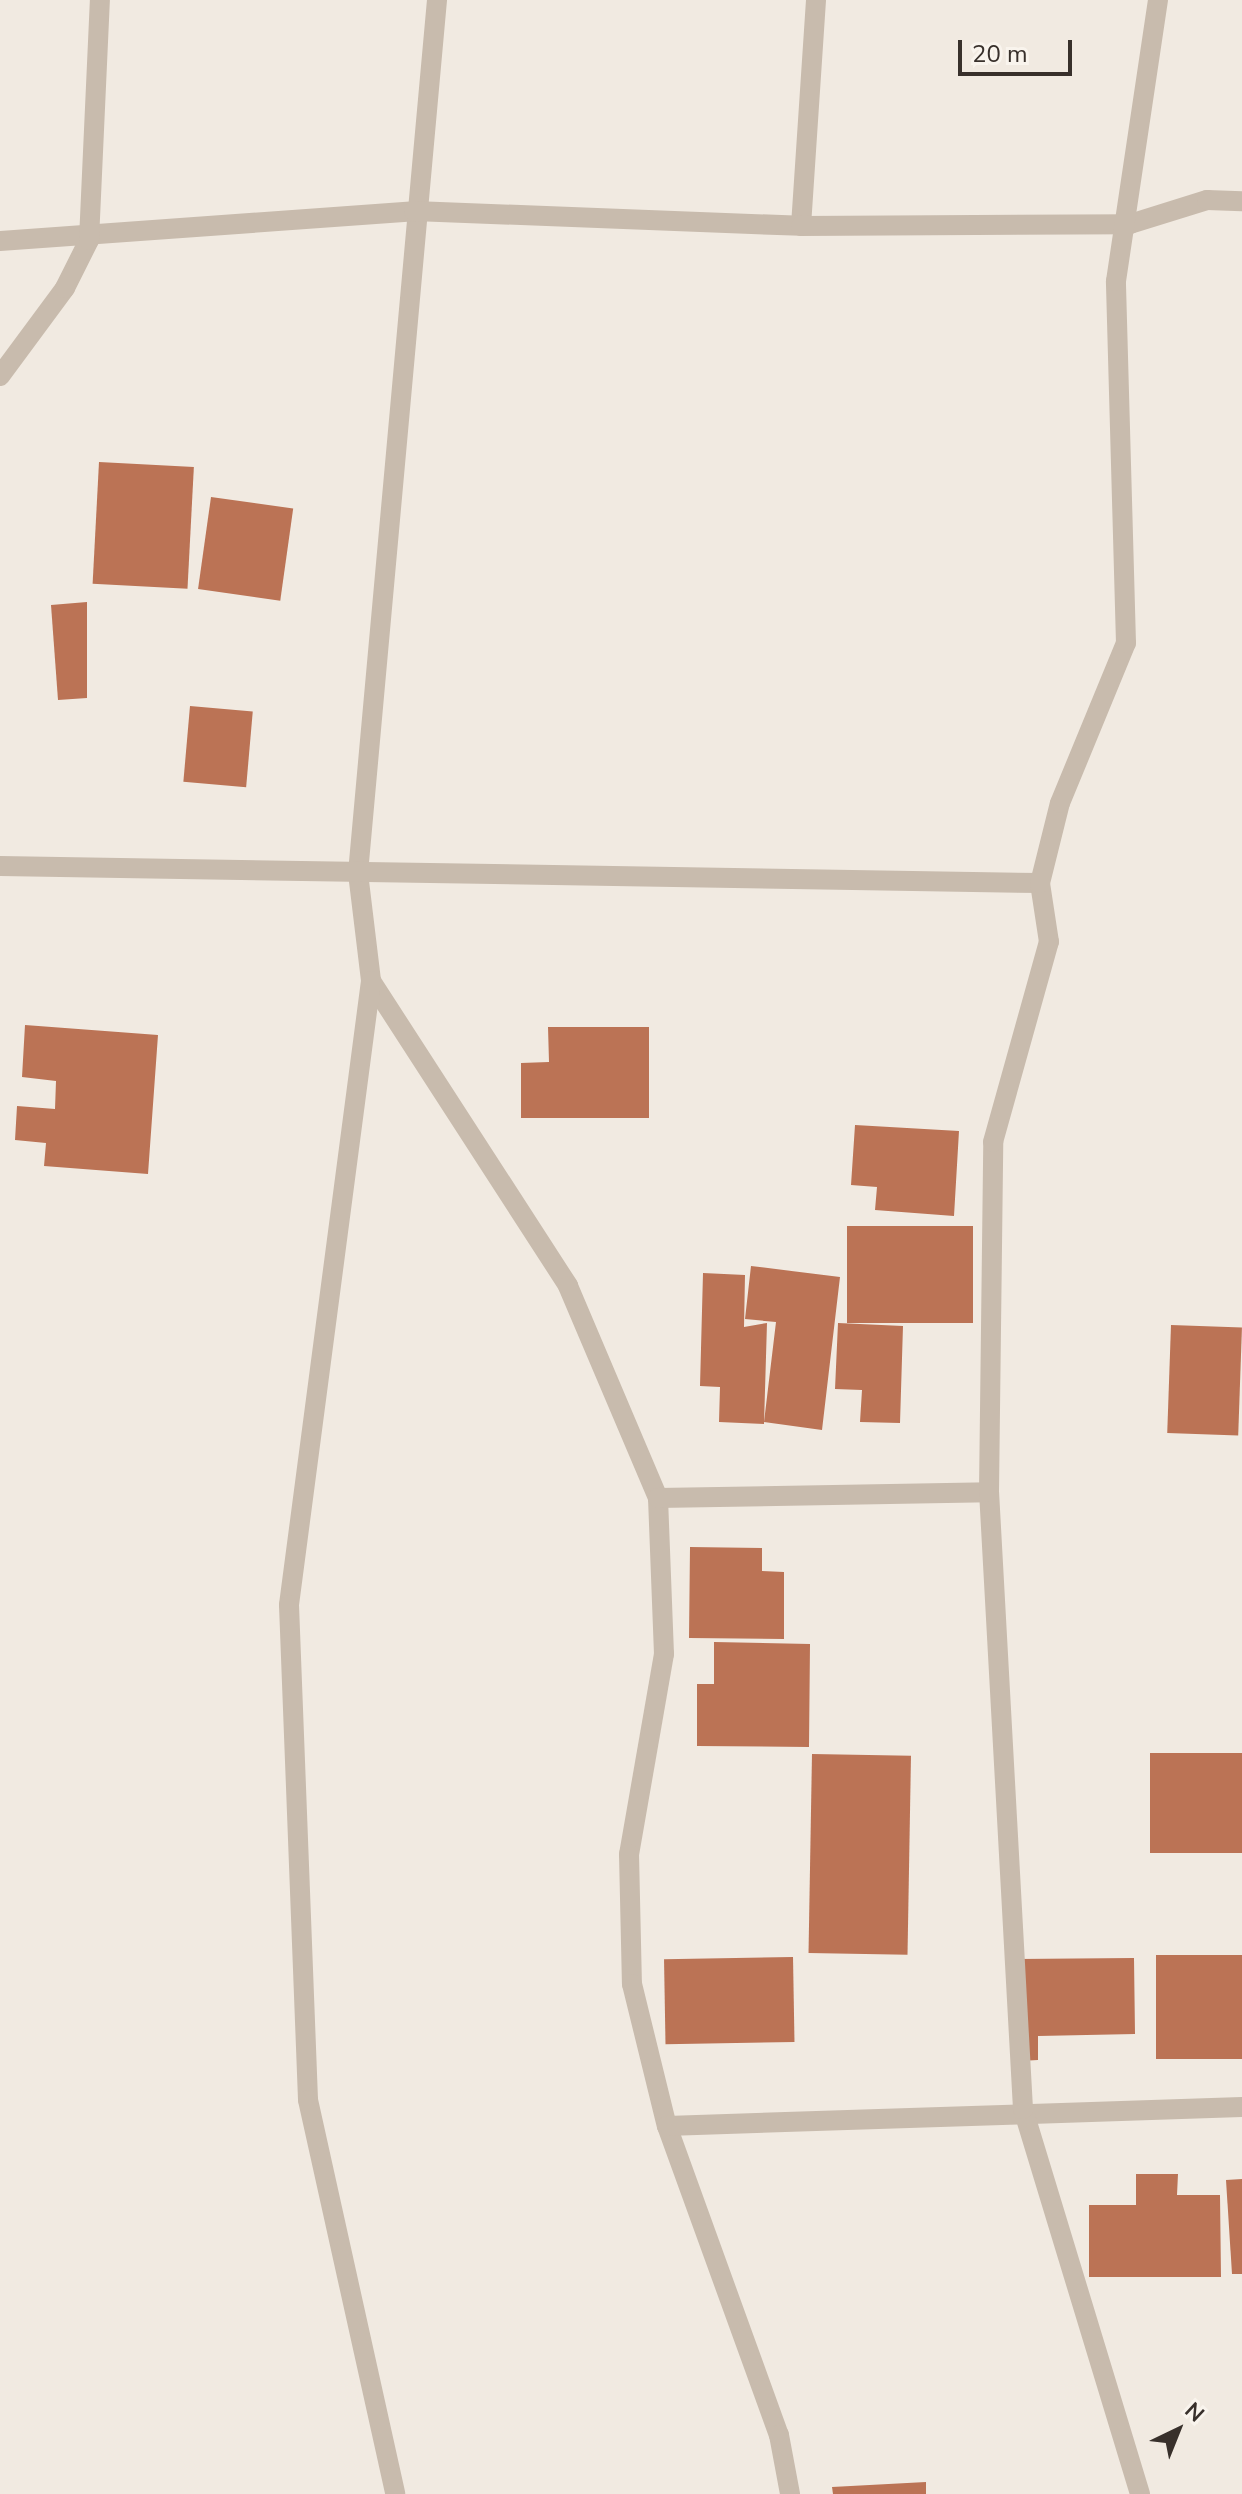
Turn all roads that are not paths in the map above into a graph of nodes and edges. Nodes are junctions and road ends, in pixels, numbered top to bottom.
1 (100, 0) edge
2 (437, 0) edge
3 (816, 0) edge
4 (1158, 0) edge
5 (1242, 201) edge
6 (414, 211) junction
7 (1130, 224) junction
8 (801, 226) junction
9 (89, 240) junction
10 (0, 241) edge
11 (0, 376) edge
12 (0, 866) edge
13 (358, 873) junction
14 (1040, 883) junction
15 (371, 981) junction
16 (989, 1492) junction
17 (658, 1498) junction
18 (1242, 2107) edge
19 (1023, 2109) junction
20 (667, 2126) junction
21 (395, 2494) edge
22 (790, 2494) edge
23 (1140, 2494) edge

1 - 9 street
2 - 6 street
3 - 8 street
4 - 7 street
5 - 7 street
6 - 8 street
6 - 9 street
6 - 13 street
7 - 8 street
7 - 14 street
9 - 10 street
9 - 11 street
12 - 13 street
13 - 14 street
13 - 15 street
14 - 16 street
15 - 17 street
15 - 21 street
16 - 17 street
16 - 19 street
17 - 20 street
18 - 19 street
19 - 20 street
19 - 23 street
20 - 22 street

